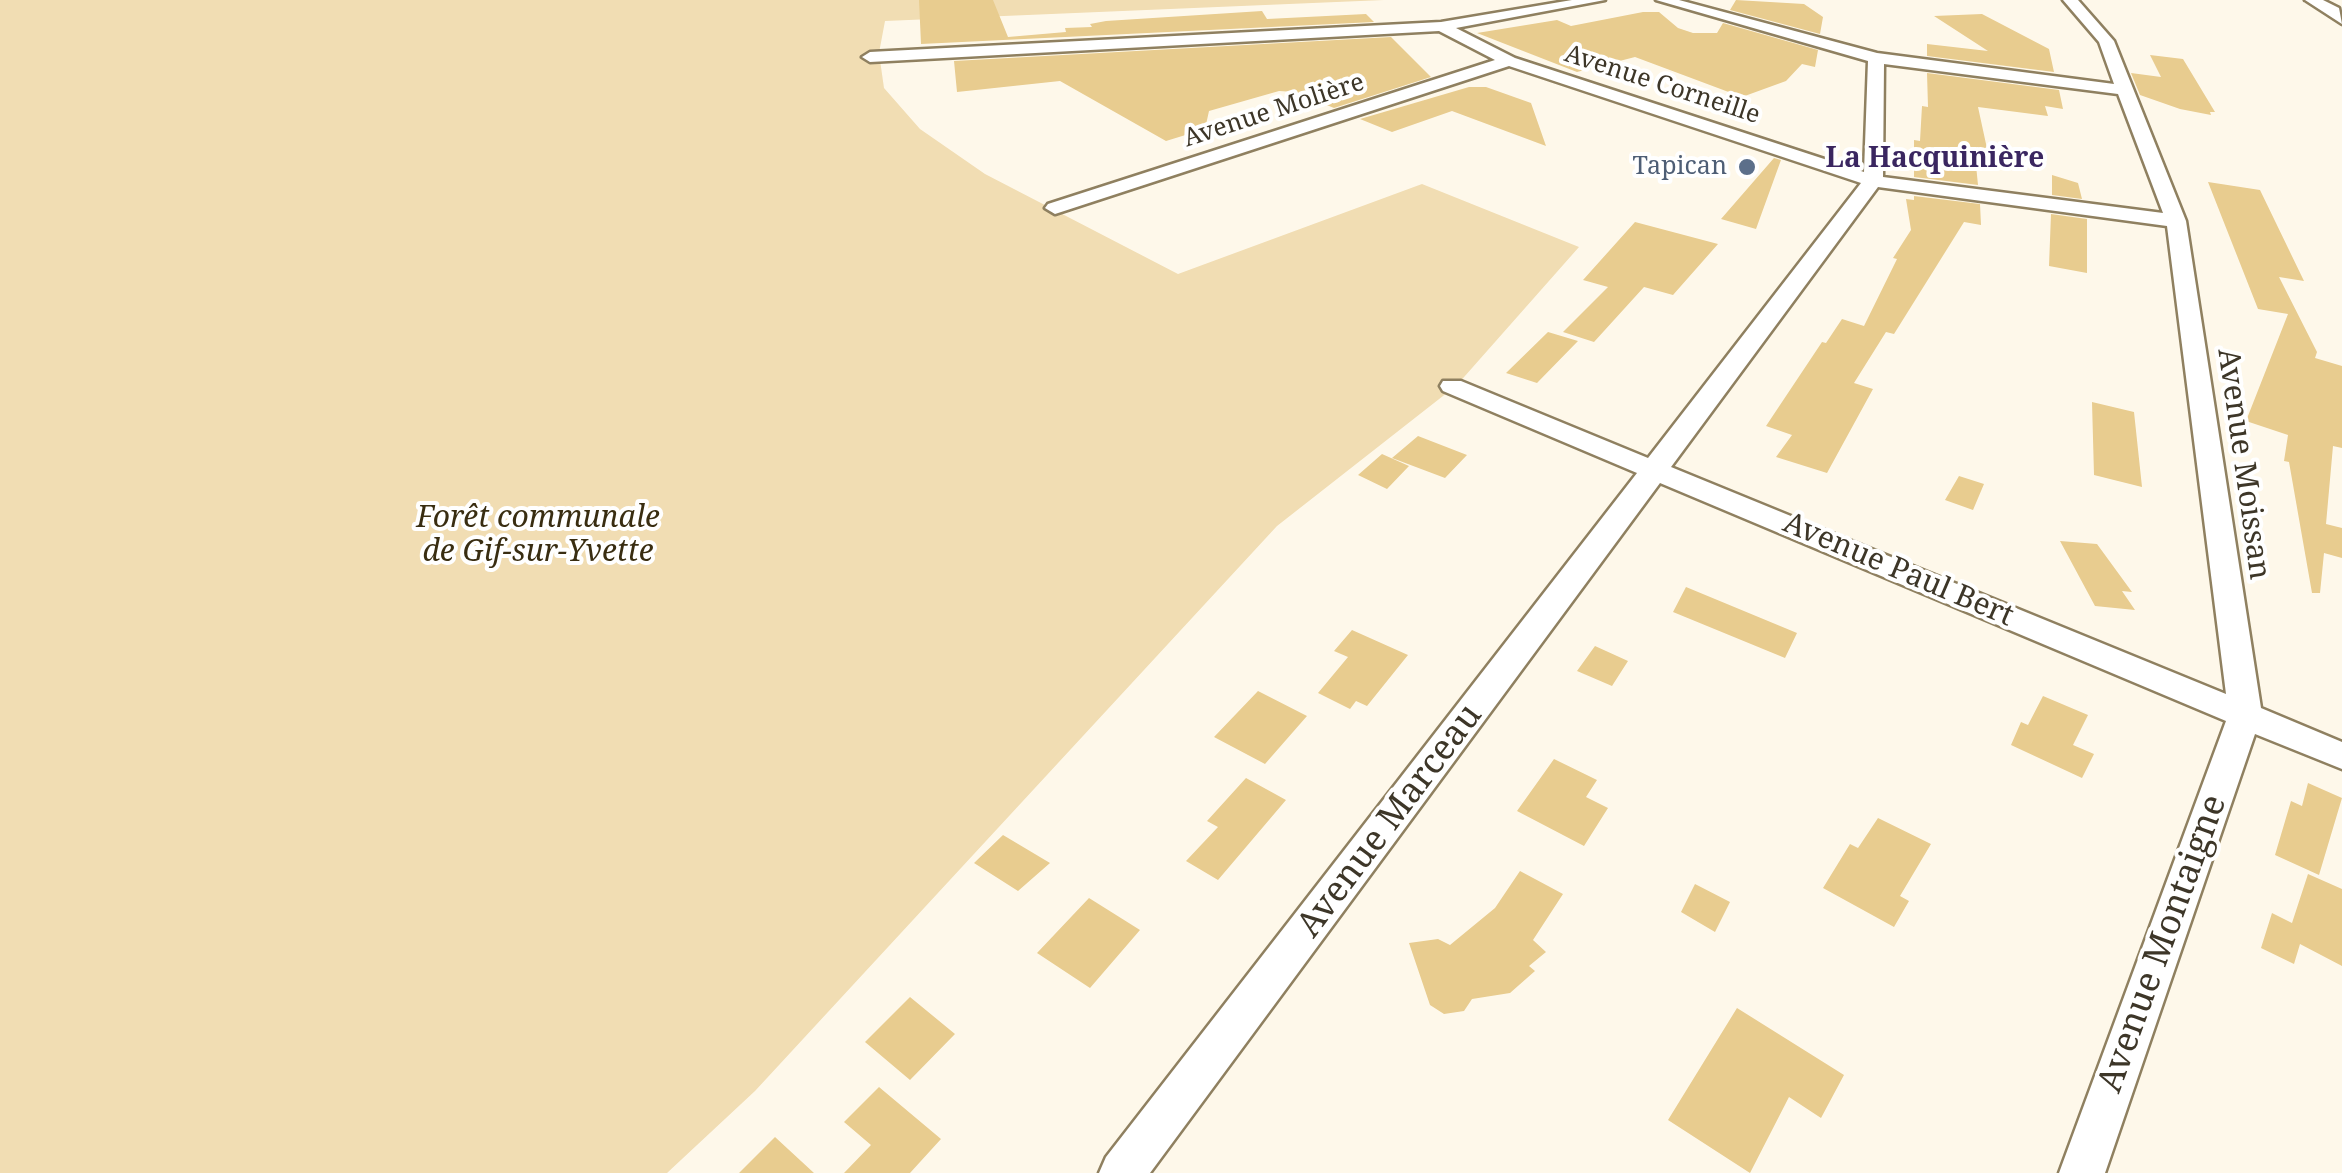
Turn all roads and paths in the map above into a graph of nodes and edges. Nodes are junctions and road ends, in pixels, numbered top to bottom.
1 (1598, 0) edge
2 (1663, 0) edge
3 (2070, 0) edge
4 (2312, 0) edge
5 (2339, 14) edge
6 (1441, 26) junction
7 (870, 57) dead end
8 (1876, 58) junction
9 (1509, 61) junction
10 (2126, 90) junction
11 (1873, 181) junction
12 (1055, 208) dead end
13 (2176, 221) junction
14 (1452, 386) dead end
15 (1658, 469) junction
16 (2245, 715) junction
17 (2342, 756) edge
18 (1122, 1173) edge
19 (2082, 1173) edge

1 - 6 street
2 - 8 street
3 - 10 street, Avenue Moissan
4 - 5 street
6 - 7 street
6 - 9 street, Avenue Corneille
8 - 10 street
8 - 11 street
9 - 11 street, Avenue Corneille
9 - 12 street, Avenue Molière
10 - 13 street, Avenue Moissan
11 - 13 street, Avenue Corneille
11 - 15 street, Avenue Marceau
13 - 16 street, Avenue Moissan
14 - 15 street, Avenue Paul Bert
15 - 16 street, Avenue Paul Bert
15 - 18 street, Avenue Marceau
16 - 17 street, Avenue Paul Bert
16 - 19 street, Avenue Montaigne

